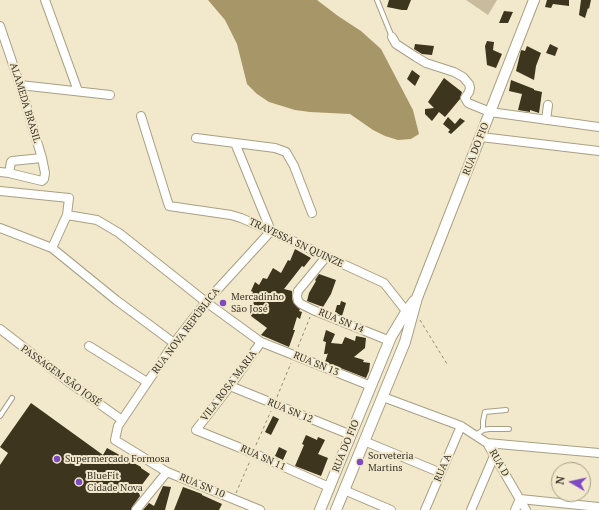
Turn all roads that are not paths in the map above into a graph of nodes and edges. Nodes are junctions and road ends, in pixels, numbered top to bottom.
1 (45, 0) edge
2 (377, 0) edge
3 (534, 0) edge
4 (0, 26) edge
5 (392, 37) joint
6 (20, 86) junction
7 (78, 91) junction
8 (110, 95) dead end
9 (548, 106) dead end
10 (490, 112) junction
11 (141, 116) dead end
12 (546, 120) junction
13 (599, 127) edge
14 (481, 137) junction
15 (196, 138) dead end
16 (234, 143) junction
17 (599, 151) edge
18 (42, 158) junction
19 (0, 172) edge
20 (9, 173) junction
21 (0, 191) edge
22 (312, 213) dead end
23 (66, 215) junction
24 (0, 228) edge
25 (272, 231) junction
26 (52, 248) junction
27 (326, 257) junction
28 (206, 302) junction
29 (412, 316) junction
30 (0, 329) edge
31 (261, 342) junction
32 (390, 342) junction
33 (174, 343) junction
34 (89, 346) dead end
35 (147, 382) junction
36 (230, 386) junction
37 (371, 386) junction
38 (383, 397) junction
39 (12, 398) dead end
40 (506, 410) dead end
41 (0, 416) edge
42 (122, 420) junction
43 (461, 426) junction
44 (509, 429) dead end
45 (196, 430) joint
46 (479, 432) junction
47 (350, 435) junction
48 (115, 440) joint
49 (364, 441) junction
50 (487, 443) junction
51 (599, 453) edge
52 (494, 456) junction
53 (167, 472) junction
54 (441, 473) junction
55 (329, 487) junction
56 (344, 490) junction
57 (520, 499) junction
58 (599, 507) edge
59 (136, 510) edge
60 (260, 510) edge
61 (320, 510) edge
62 (336, 510) edge
63 (391, 510) edge
64 (425, 510) edge
65 (472, 510) edge
66 (515, 510) edge
67 (526, 510) edge

1 - 7 street
2 - 5 lane
3 - 10 street, RUA DO FIO
4 - 6 street, ALAMEDA BRASIL
5 - 10 street
6 - 7 street
6 - 18 street, ALAMEDA BRASIL
7 - 8 street
9 - 12 street
10 - 12 street
10 - 14 street, RUA DO FIO
11 - 25 street, TRAVESSA SN QUINZE
12 - 13 street
14 - 17 street
14 - 29 street, RUA DO FIO
15 - 16 street
16 - 22 street
16 - 25 street
18 - 20 street
18 - 20 street, ALAMEDA BRASIL
19 - 20 street
21 - 23 street
23 - 26 street
23 - 28 street, RUA SN 13
24 - 26 street
25 - 27 street, TRAVESSA SN QUINZE
25 - 28 street, RUA NOVA REPÚBLICA
26 - 33 street
27 - 29 street, TRAVESSA SN QUINZE
27 - 32 street, RUA SN 14
28 - 31 street, RUA SN 13
28 - 33 street, RUA NOVA REPÚBLICA
29 - 32 street, RUA DO FIO
29 - 38 street, RUA DO FIO
30 - 42 street, PASSAGEM SÃO JOSÉ
31 - 36 street, VILA ROSA MARIA
31 - 37 street, RUA SN 13
32 - 37 street, RUA DO FIO
33 - 35 street, RUA NOVA REPÚBLICA
34 - 35 street
35 - 42 street, RUA NOVA REPÚBLICA
36 - 45 street, VILA ROSA MARIA
36 - 47 street, RUA SN 12
37 - 47 street, RUA DO FIO
38 - 43 street
38 - 49 street, RUA DO FIO
39 - 41 lane
40 - 46 lane
42 - 48 street, RUA NOVA REPÚBLICA
43 - 46 street, RUA D
43 - 54 street, RUA A
44 - 46 lane
45 - 55 street, RUA SN 11
46 - 50 street, RUA D
47 - 55 street, RUA DO FIO
48 - 53 street, RUA SN 10
49 - 54 street
49 - 56 street, RUA DO FIO
50 - 51 street
50 - 52 street, RUA D
52 - 57 street, RUA D
52 - 65 street
53 - 59 street
53 - 60 street, RUA SN 10
54 - 64 street, RUA A
55 - 61 street, RUA DO FIO
56 - 62 street, RUA DO FIO
56 - 63 street
57 - 58 street
57 - 66 street
57 - 67 street, RUA D

